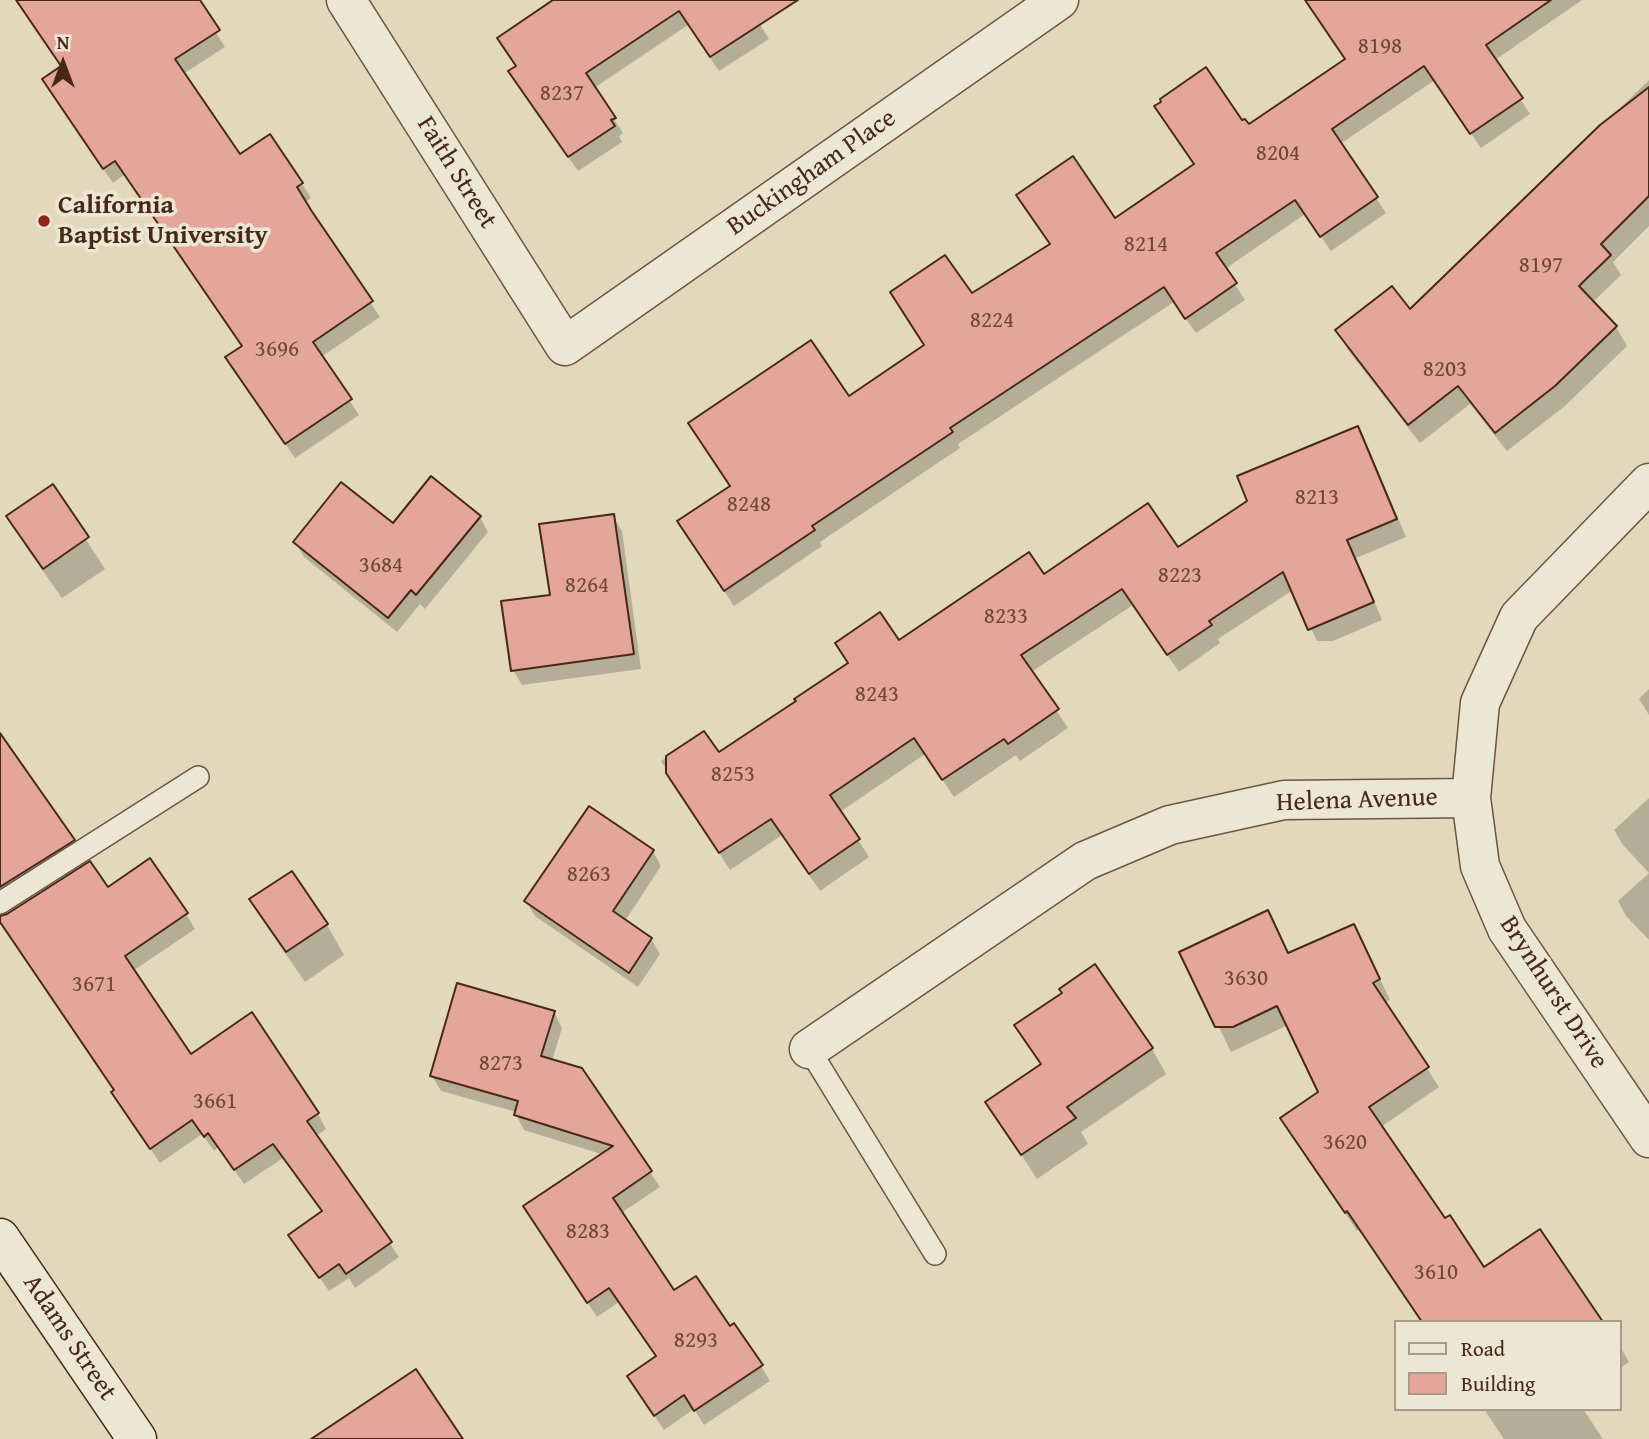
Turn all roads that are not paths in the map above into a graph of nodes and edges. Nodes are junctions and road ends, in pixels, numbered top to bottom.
1 (346, 0) edge
2 (1059, 0) edge
3 (565, 346) joint
4 (1649, 484) edge
5 (198, 777) dead end
6 (1471, 798) junction
7 (0, 903) edge
8 (809, 1049) joint
9 (1649, 1138) edge
10 (0, 1238) edge
11 (935, 1254) dead end
12 (138, 1439) edge

1 - 3 street, Faith Street
2 - 3 street, Buckingham Place
4 - 6 street, Helena Avenue
5 - 7 lane
6 - 8 street, Helena Avenue
6 - 9 street, Brynhurst Drive
8 - 11 lane
10 - 12 street, Adams Street

